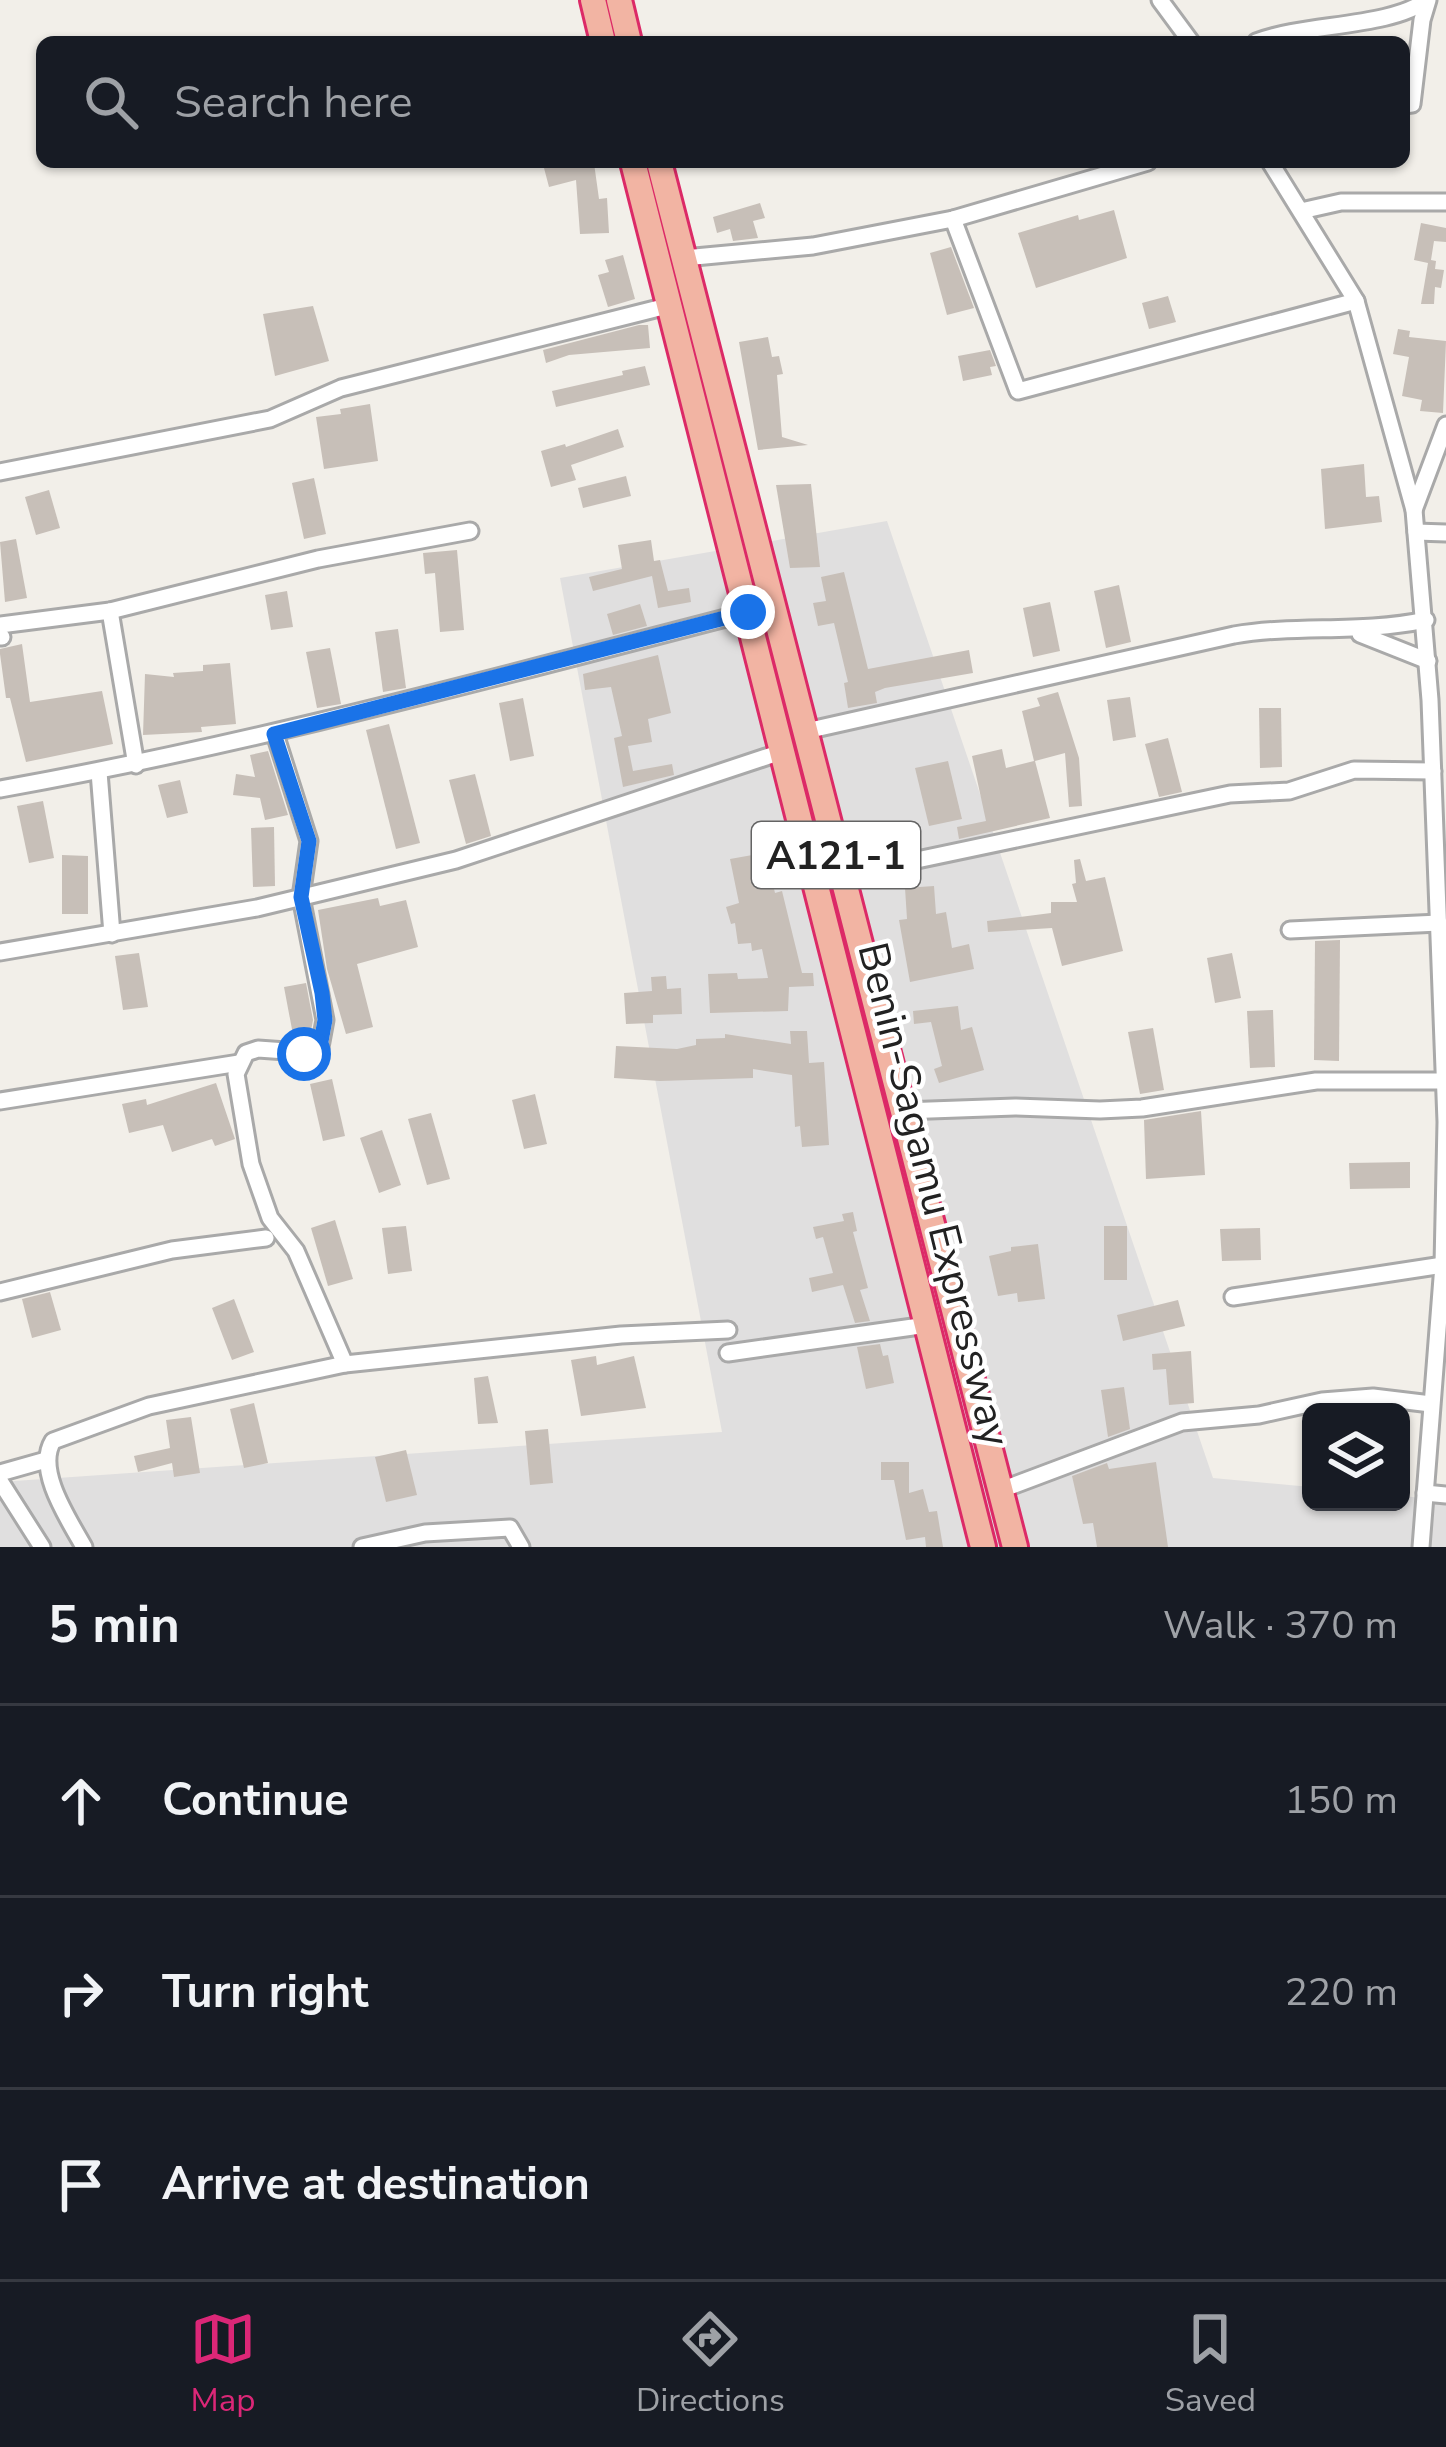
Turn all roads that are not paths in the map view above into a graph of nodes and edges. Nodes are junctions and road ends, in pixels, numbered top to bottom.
1 (593, 0) edge
2 (619, 0) edge
3 (1160, 0) edge
4 (1428, 0) edge
5 (602, 36) edge
6 (628, 36) edge
7 (1187, 36) edge
8 (1275, 36) edge
9 (1410, 104) edge
10 (634, 168) edge
11 (661, 168) edge
12 (1127, 168) edge
13 (1274, 168) edge
14 (1446, 202) edge
15 (1301, 211) junction
16 (953, 219) junction
17 (684, 258) junction
18 (1356, 301) junction
19 (667, 306) junction
20 (1446, 425) edge
21 (0, 472) edge
22 (1414, 510) junction
23 (470, 531) dead end
24 (1416, 532) junction
25 (1446, 533) edge
26 (110, 611) junction
27 (748, 612) junction
28 (1426, 620) junction
29 (0, 625) edge
30 (1352, 631) junction
31 (1428, 661) junction
32 (806, 730) junction
33 (274, 734) junction
34 (784, 751) junction
35 (136, 765) junction
36 (1433, 771) junction
37 (99, 772) junction
38 (0, 789) edge
39 (1440, 795) edge
40 (841, 876) junction
41 (301, 897) junction
42 (1439, 923) junction
43 (1290, 930) dead end
44 (112, 934) junction
45 (0, 952) edge
46 (1443, 965) edge
47 (239, 1063) junction
48 (1444, 1081) edge
49 (0, 1102) edge
50 (902, 1111) junction
51 (1446, 1132) edge
52 (266, 1238) dead end
53 (1443, 1265) edge
54 (0, 1292) edge
55 (1233, 1297) dead end
56 (927, 1325) junction
57 (728, 1330) dead end
58 (728, 1353) dead end
59 (345, 1364) junction
60 (1431, 1404) junction
61 (46, 1460) junction
62 (0, 1477) edge
63 (1001, 1490) junction
64 (1425, 1493) junction
65 (1446, 1495) edge
66 (42, 1547) edge
67 (84, 1547) edge
68 (362, 1547) edge
69 (521, 1547) edge
70 (983, 1547) edge
71 (1016, 1547) edge
72 (1421, 1547) edge

1 - 5 highway
2 - 6 highway
3 - 7 street
4 - 8 street
4 - 9 street
10 - 19 highway, Benin-Sagamu Expressway / A121-1
11 - 17 highway, A121-1
12 - 16 street
13 - 15 street
14 - 15 street
15 - 18 street
16 - 17 street
16 - 18 street
17 - 32 highway, A121-1
18 - 22 street
19 - 21 street
19 - 27 highway, Benin-Sagamu Expressway / A121-1
20 - 22 street
22 - 24 street
23 - 26 street
24 - 25 street
24 - 28 street
26 - 29 street
26 - 35 street
27 - 33 street
27 - 34 highway, Benin-Sagamu Expressway / A121-1
28 - 30 street
28 - 31 street
30 - 31 street
30 - 32 street
31 - 36 street
32 - 40 highway, A121-1
33 - 35 street
33 - 41 street
34 - 41 street
34 - 56 highway, Benin-Sagamu Expressway / A121-1
35 - 37 street
36 - 39 street
36 - 40 street
37 - 38 street
37 - 44 street
39 - 42 street
40 - 50 highway, A121-1
41 - 44 street
41 - 47 street
42 - 43 street
42 - 46 street
44 - 45 street
46 - 48 street
47 - 49 street
47 - 59 street
48 - 50 street
48 - 51 street
50 - 63 highway, A121-1
51 - 53 street
52 - 54 street
53 - 55 street
53 - 60 street
56 - 58 street
56 - 70 highway, Benin-Sagamu Expressway / A121-1
57 - 59 street
59 - 61 street
60 - 63 street
60 - 64 street
61 - 62 street
61 - 67 street
62 - 66 street
63 - 71 highway, A121-1
64 - 65 street
64 - 72 street
68 - 69 street

